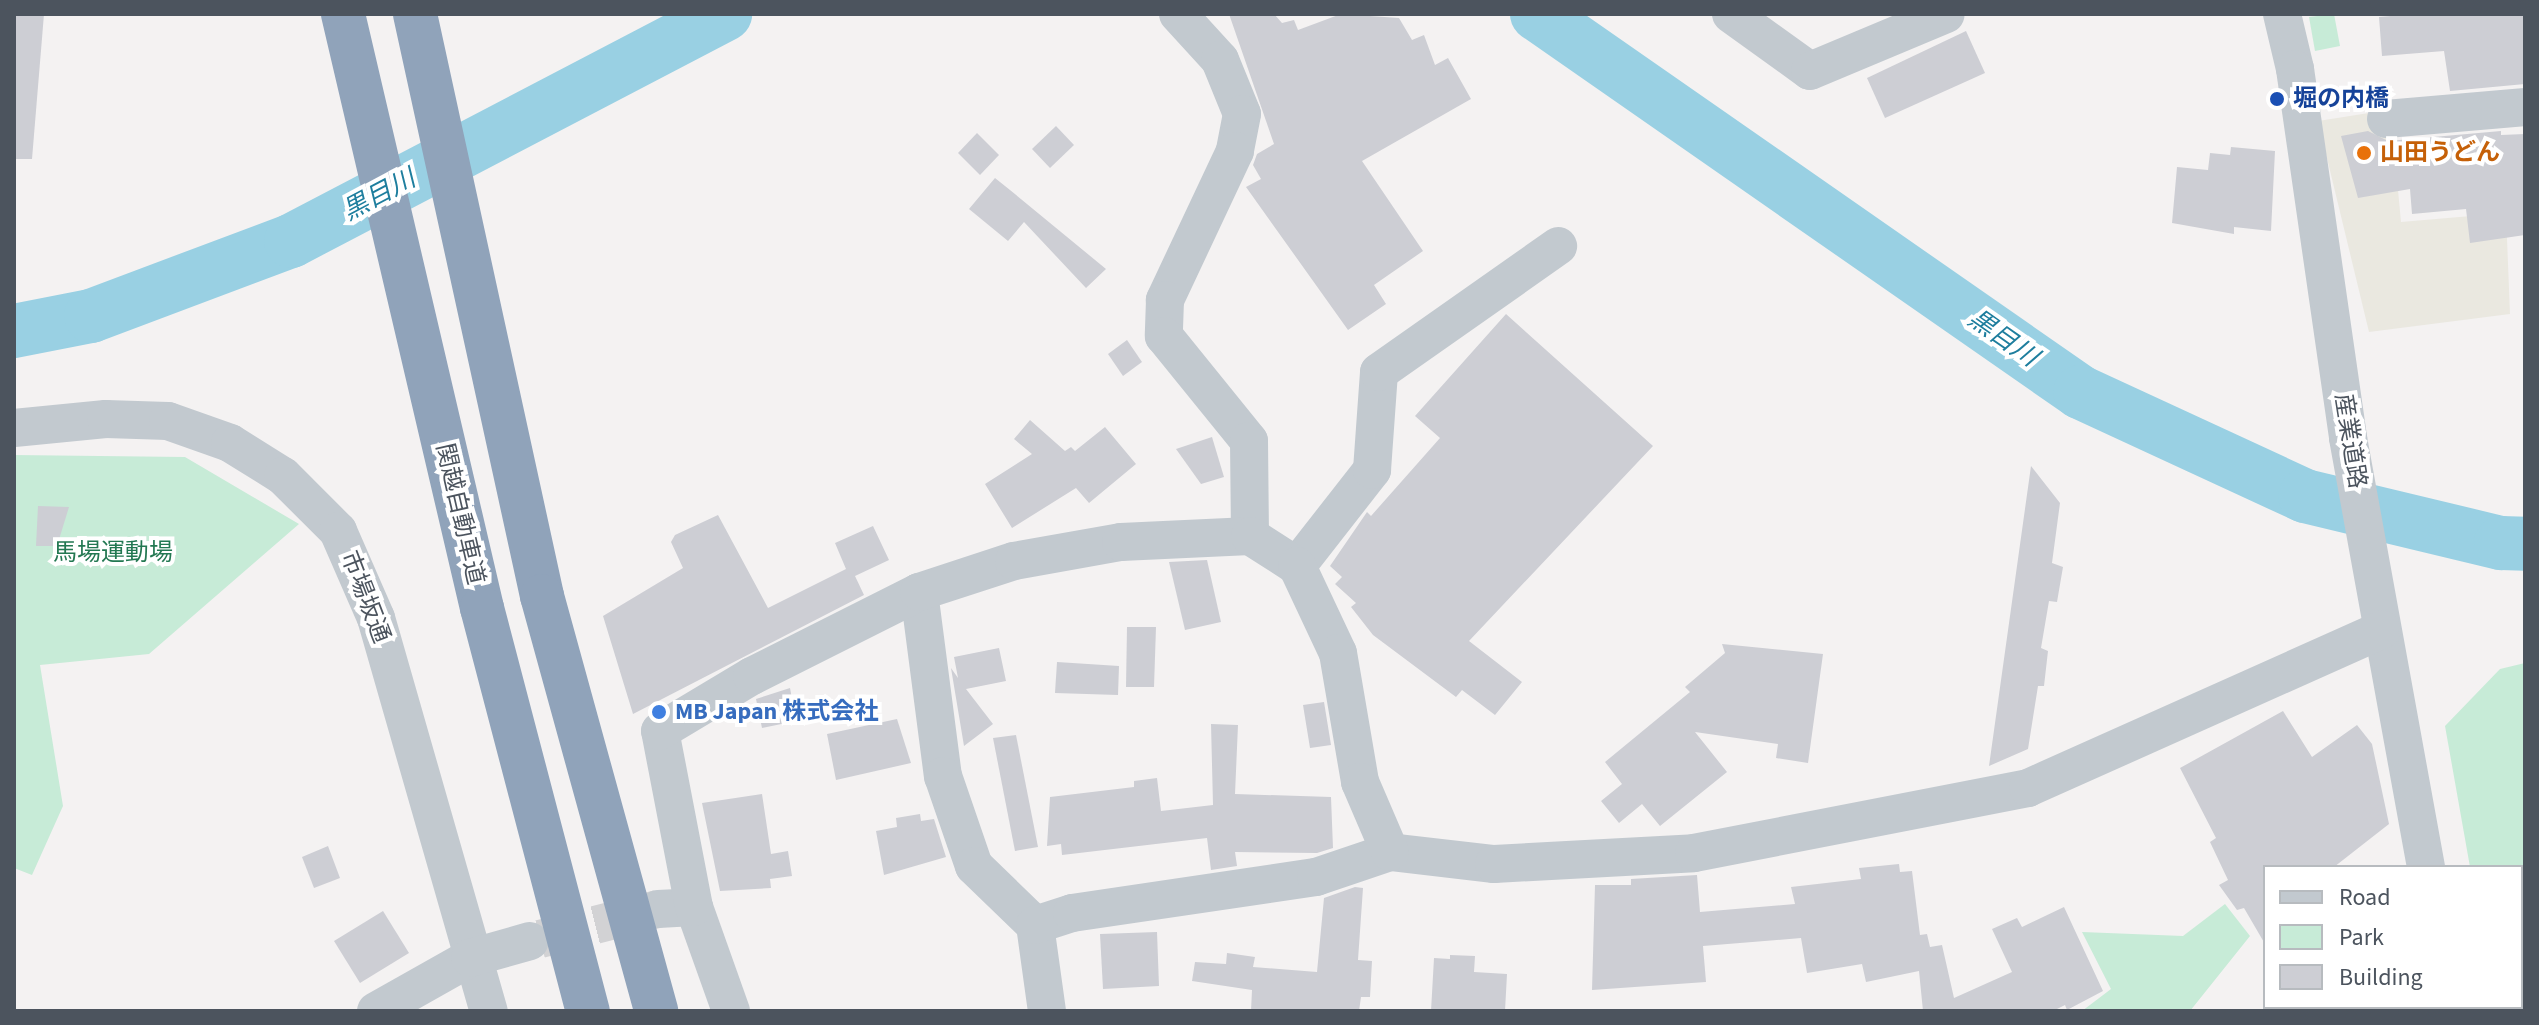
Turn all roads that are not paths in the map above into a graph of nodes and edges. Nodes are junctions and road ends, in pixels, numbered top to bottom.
1 (343, 14) edge
2 (415, 14) edge
3 (1178, 14) edge
4 (1731, 14) edge
5 (1946, 14) edge
6 (2282, 14) edge
7 (2525, 107) edge
8 (2386, 119) dead end
9 (1558, 246) dead end
10 (14, 428) edge
11 (1250, 536) junction
12 (1297, 566) junction
13 (919, 592) junction
14 (2380, 619) junction
15 (1390, 852) junction
16 (2426, 865) edge
17 (1035, 925) junction
18 (530, 941) tunnel mouth
19 (470, 958) junction
20 (376, 1011) edge
21 (489, 1011) edge
22 (588, 1011) edge
23 (656, 1011) edge
24 (731, 1011) edge
25 (1047, 1011) edge

1 - 22 highway, 関越自動車道
2 - 23 highway
3 - 11 street
4 - 5 street
6 - 14 street, 産業道路
7 - 8 street
9 - 12 street
10 - 19 street, 市場坂通
11 - 12 street
11 - 13 street
12 - 15 street
13 - 17 street
13 - 24 street
14 - 15 street
14 - 16 street, 産業道路
15 - 17 street
17 - 25 street
18 - 19 street
19 - 20 street
19 - 21 street, 市場坂通

